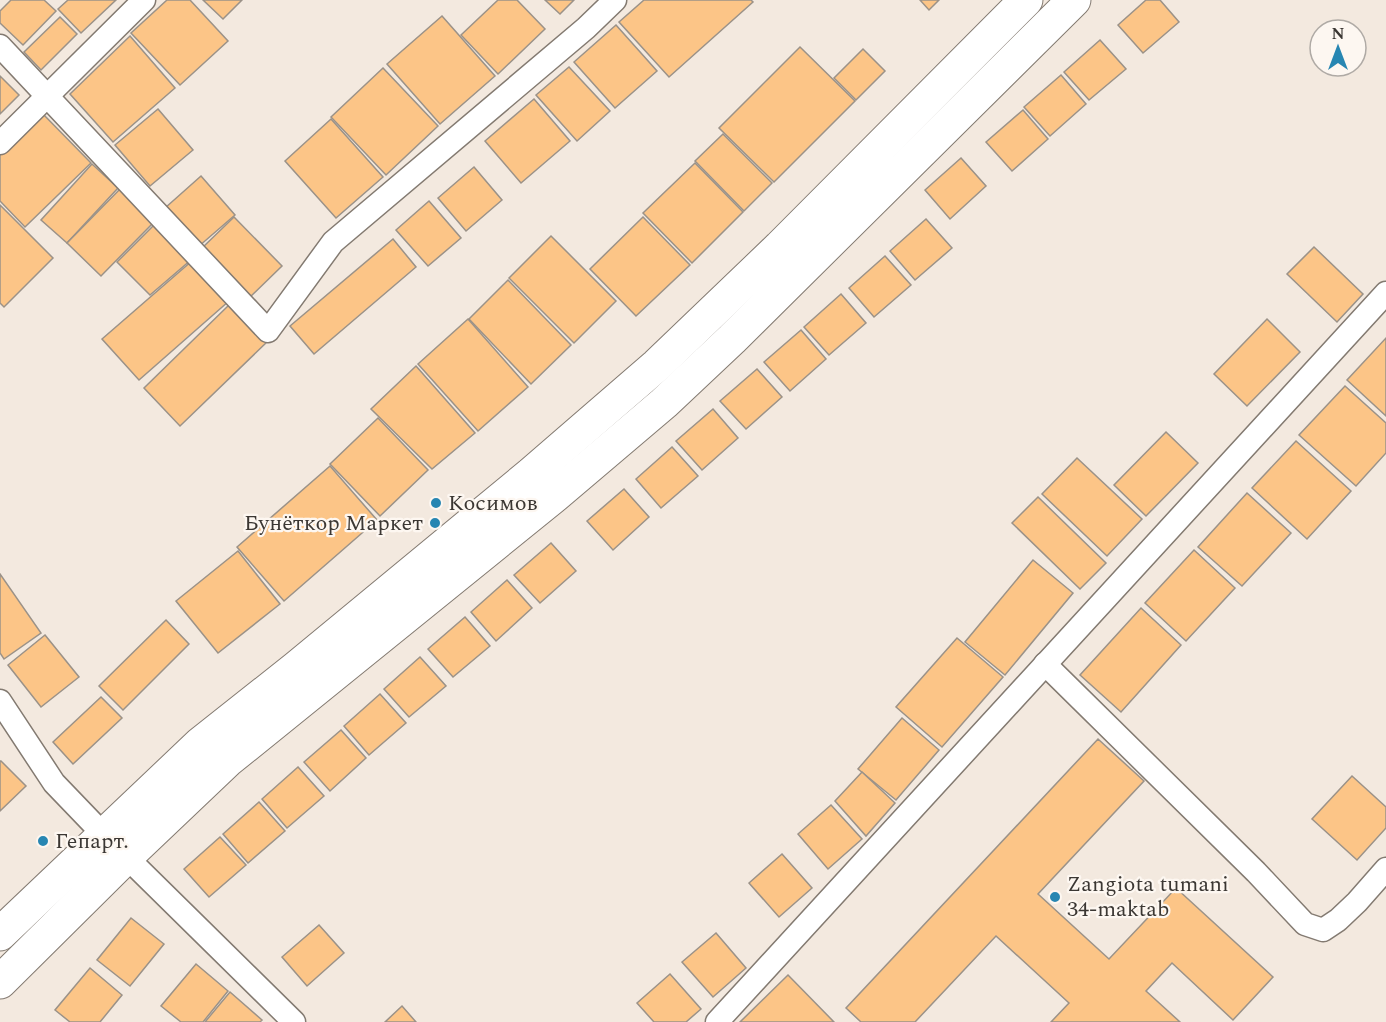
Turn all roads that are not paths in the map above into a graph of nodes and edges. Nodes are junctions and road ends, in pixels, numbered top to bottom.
1 (144, 0) edge
2 (615, 0) edge
3 (1026, 0) edge
4 (1074, 0) edge
5 (0, 46) edge
6 (48, 96) junction
7 (0, 143) edge
8 (1386, 293) edge
9 (1045, 664) junction
10 (0, 701) edge
11 (103, 834) junction
12 (126, 857) junction
13 (1386, 869) edge
14 (0, 934) edge
15 (0, 982) edge
16 (294, 1022) edge
17 (717, 1022) edge

1 - 6 street
2 - 6 street
3 - 11 main road
4 - 12 main road
5 - 6 street
6 - 7 street
8 - 9 street
9 - 13 street
9 - 17 street
10 - 11 street
11 - 12 street
11 - 14 main road
12 - 15 main road
12 - 16 street

